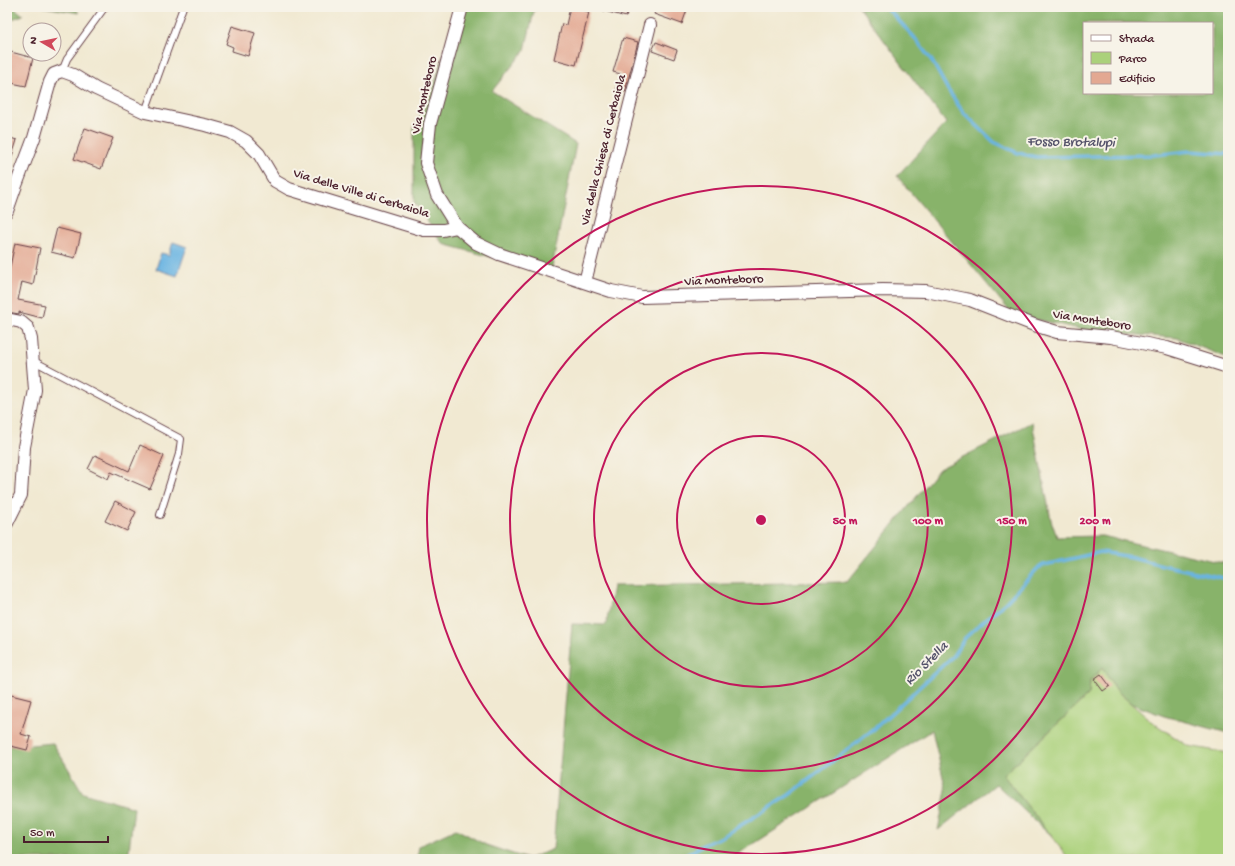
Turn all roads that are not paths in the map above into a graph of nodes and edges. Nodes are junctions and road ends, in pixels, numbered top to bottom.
1 (106, 7) edge
2 (183, 7) edge
3 (462, 7) edge
4 (650, 25) dead end
5 (62, 71) junction
6 (145, 112) junction
7 (7, 211) edge
8 (457, 227) junction
9 (585, 282) junction
10 (7, 319) edge
11 (32, 360) junction
12 (1228, 367) edge
13 (160, 515) dead end
14 (7, 523) edge

1 - 5 lane
2 - 6 lane
3 - 8 street, Via Monteboro
4 - 9 street, Via della Chiesa di Cerbaiola
5 - 6 street, Via delle Ville di Cerbaiola
5 - 7 street
6 - 8 street, Via delle Ville di Cerbaiola
8 - 9 street, Via Monteboro
9 - 12 street, Via Monteboro
10 - 11 street
11 - 13 lane
11 - 14 street

